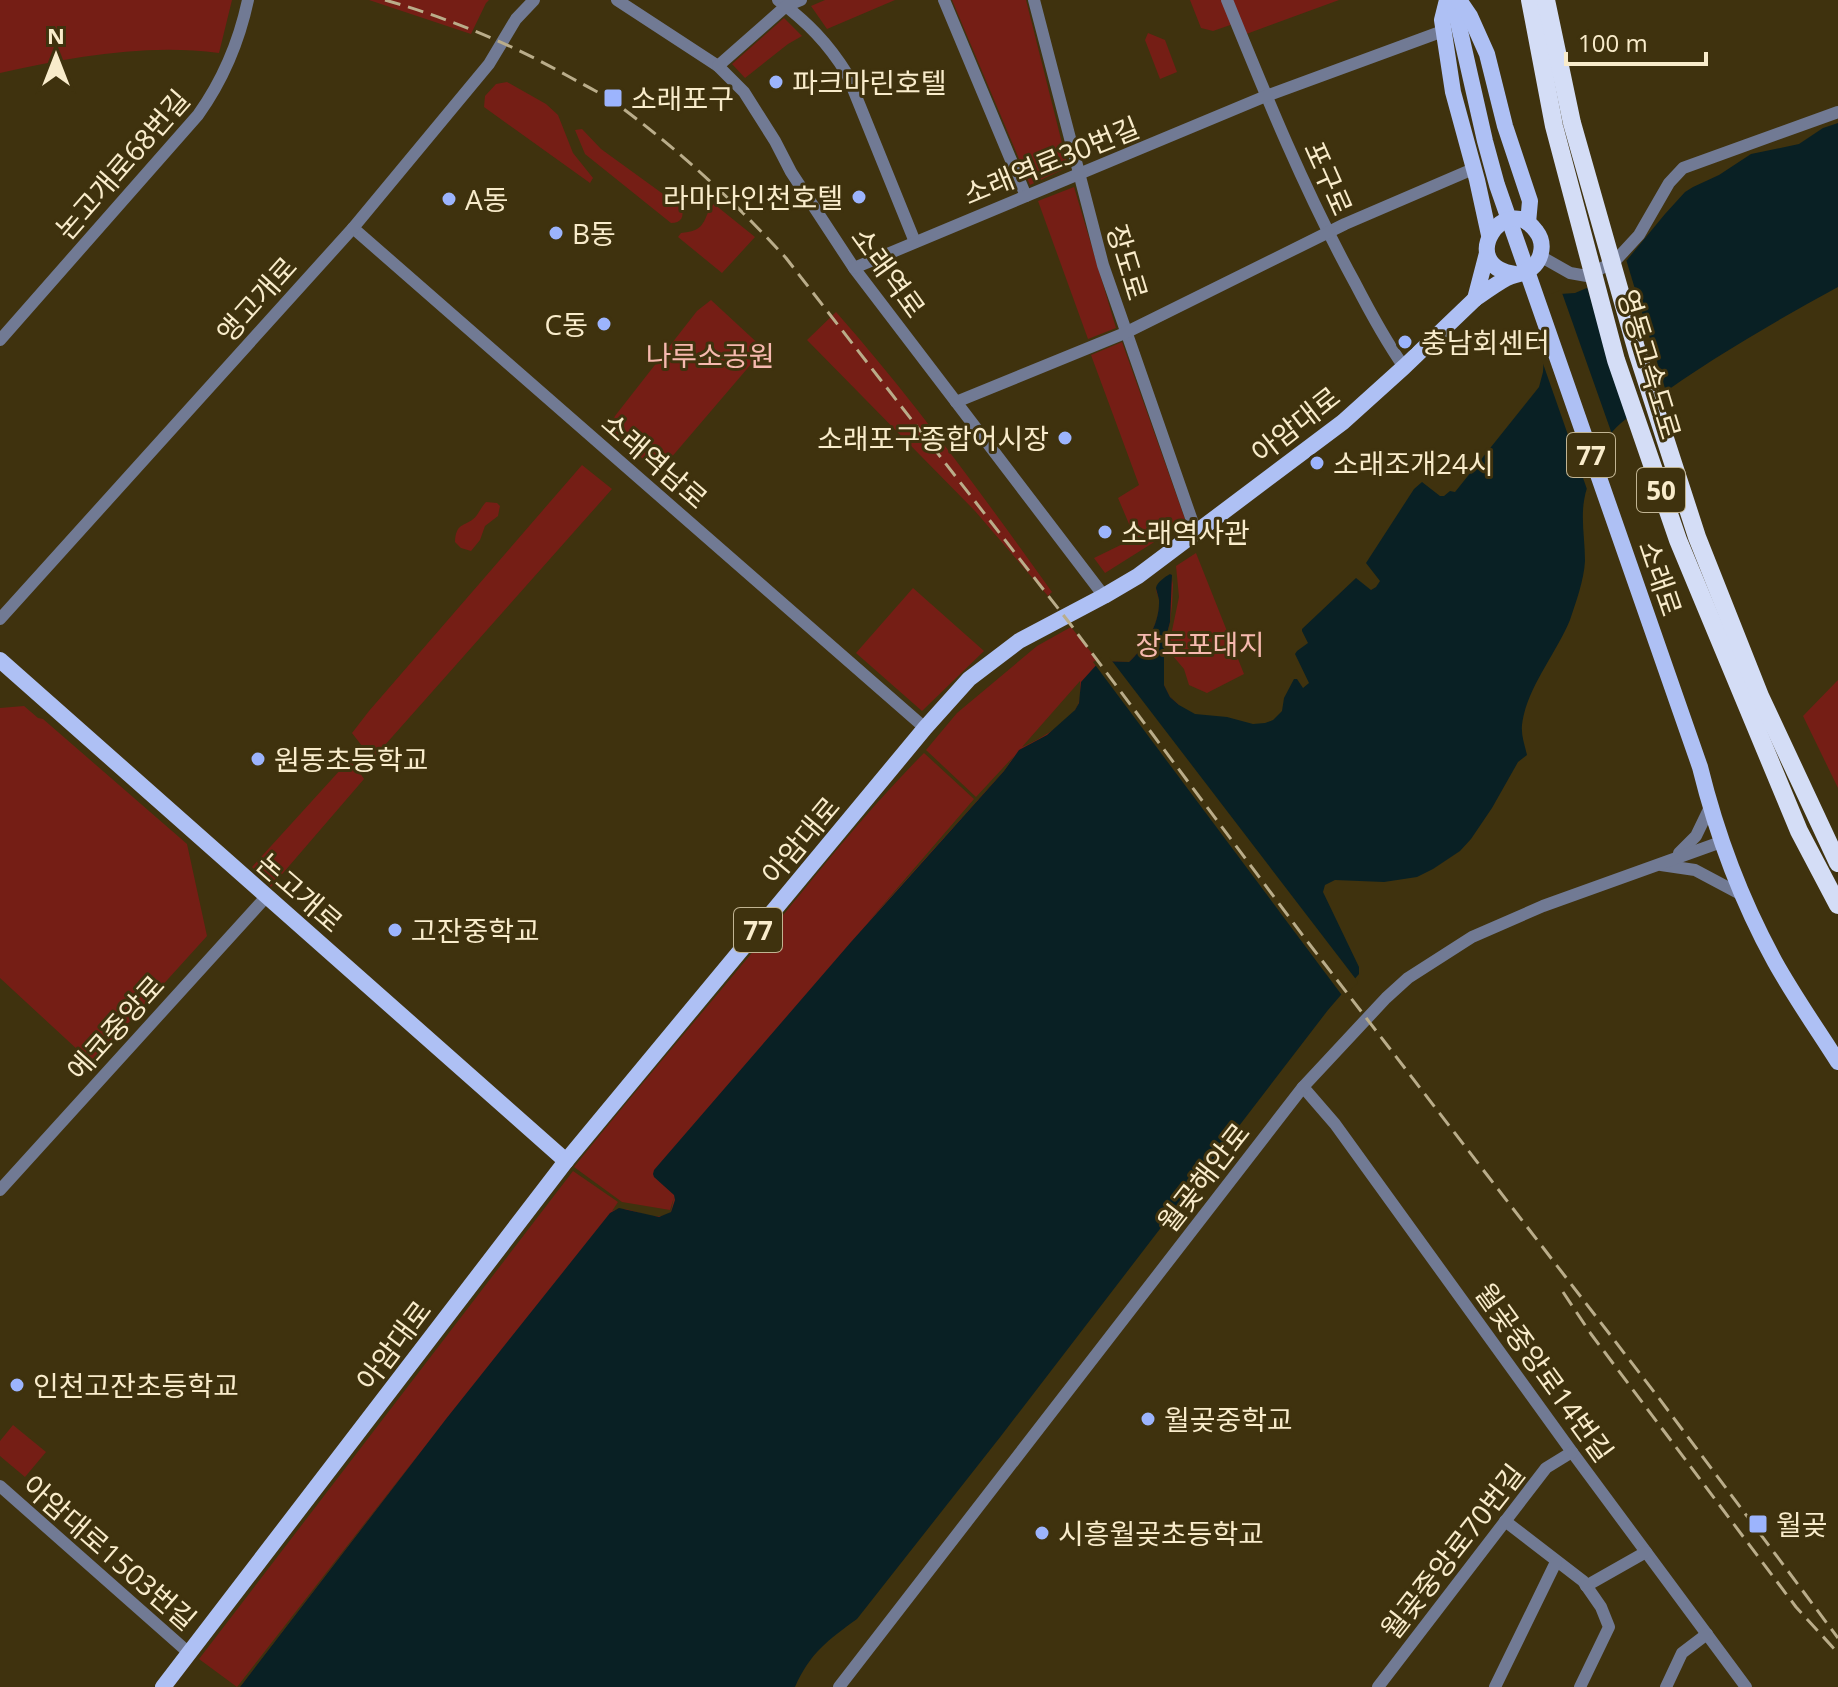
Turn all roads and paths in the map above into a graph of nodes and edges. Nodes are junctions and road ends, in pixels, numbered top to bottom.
1 (248, 0) edge
2 (534, 0) edge
3 (617, 0) edge
4 (801, 0) edge
5 (944, 0) edge
6 (1034, 0) edge
7 (1227, 0) edge
8 (1447, 0) edge
9 (1456, 0) edge
10 (1530, 0) edge
11 (1546, 0) edge
12 (782, 3) edge
13 (1443, 31) junction
14 (718, 66) junction
15 (1266, 96) junction
16 (1838, 112) edge
17 (1473, 169) junction
18 (1078, 174) junction
19 (1026, 196) junction
20 (1528, 223) junction
21 (353, 228) junction
22 (1327, 233) junction
23 (1489, 235) junction
24 (915, 242) junction
25 (1487, 253) junction
26 (1540, 256) junction
27 (854, 268) junction
28 (1515, 274) junction
29 (1475, 299) junction
30 (1125, 333) junction
31 (0, 340) edge
32 (1404, 367) junction
33 (956, 402) junction
34 (1196, 532) junction
35 (1104, 596) junction
36 (0, 619) edge
37 (0, 660) edge
38 (925, 728) junction
39 (1710, 807) junction
40 (1721, 842) junction
41 (1662, 863) junction
42 (1838, 863) edge
43 (1742, 895) junction
44 (266, 897) junction
45 (1838, 905) edge
46 (1838, 1062) edge
47 (1303, 1087) junction
48 (566, 1161) junction
49 (0, 1190) edge
50 (1572, 1452) junction
51 (0, 1486) edge
52 (1505, 1521) junction
53 (1646, 1552) junction
54 (1556, 1562) junction
55 (1586, 1586) junction
56 (1707, 1634) junction
57 (189, 1653) junction
58 (163, 1687) edge
59 (839, 1687) edge
60 (1378, 1687) edge
61 (1495, 1687) edge
62 (1580, 1687) edge
63 (1666, 1687) edge
64 (1746, 1687) edge

1 - 31 street, 논고개로68번길
2 - 21 street, 앵고개로
3 - 14 street, 소래역로
4 - 12 street
5 - 19 street
6 - 18 street, 장도로
7 - 15 street, 포구로
8 - 13 main road
9 - 20 main road, 77
9 - 39 main road, 소래로 / 77
10 - 45 highway, 영동고속도로 / 50
11 - 42 highway, 영동고속도로 / 50
12 - 14 street
12 - 24 street
13 - 15 street, 소래역로30번길
13 - 17 main road
14 - 27 street, 소래역로
15 - 18 street, 소래역로30번길
15 - 22 street, 포구로
16 - 26 street
17 - 22 street
17 - 23 main road
18 - 19 street, 소래역로30번길
18 - 30 street, 장도로
19 - 24 street, 소래역로30번길
20 - 23 main road
20 - 26 main road, 77
21 - 36 street, 앵고개로
21 - 38 street, 소래역남로
22 - 30 street
22 - 32 street, 포구로
23 - 25 main road
24 - 27 street, 소래역로30번길
25 - 28 main road
25 - 29 main road
26 - 28 main road, 77
27 - 33 street, 소래역로
28 - 29 main road, 아암대로 / 77
29 - 32 main road, 아암대로 / 77
30 - 33 street
30 - 34 street, 장도로
32 - 34 main road, 아암대로 / 77
33 - 35 street, 소래역로
34 - 35 main road, 아암대로 / 77
35 - 38 main road, 아암대로 / 77
37 - 44 main road, 논고개로
38 - 48 main road, 아암대로 / 77
39 - 40 main road, 소래로 / 77
39 - 41 street
40 - 41 street, 월곶해안로
40 - 43 main road, 소래로 / 77
41 - 43 street
41 - 47 street, 월곶해안로
43 - 46 main road, 소래로 / 77
44 - 48 main road, 논고개로
44 - 49 street, 에코중앙로
47 - 50 street, 월곶중앙로14번길
47 - 59 street, 월곶해안로
48 - 57 main road, 아암대로 / 77
50 - 52 street, 월곶중앙로70번길
50 - 53 street, 월곶중앙로14번길
51 - 57 street, 아암대로1503번길
52 - 54 street
52 - 60 street, 월곶중앙로70번길
53 - 55 street
53 - 56 street, 월곶중앙로14번길
54 - 55 street
54 - 61 street
55 - 62 street
56 - 63 street
56 - 64 street, 월곶중앙로14번길
57 - 58 main road, 아암대로 / 77

